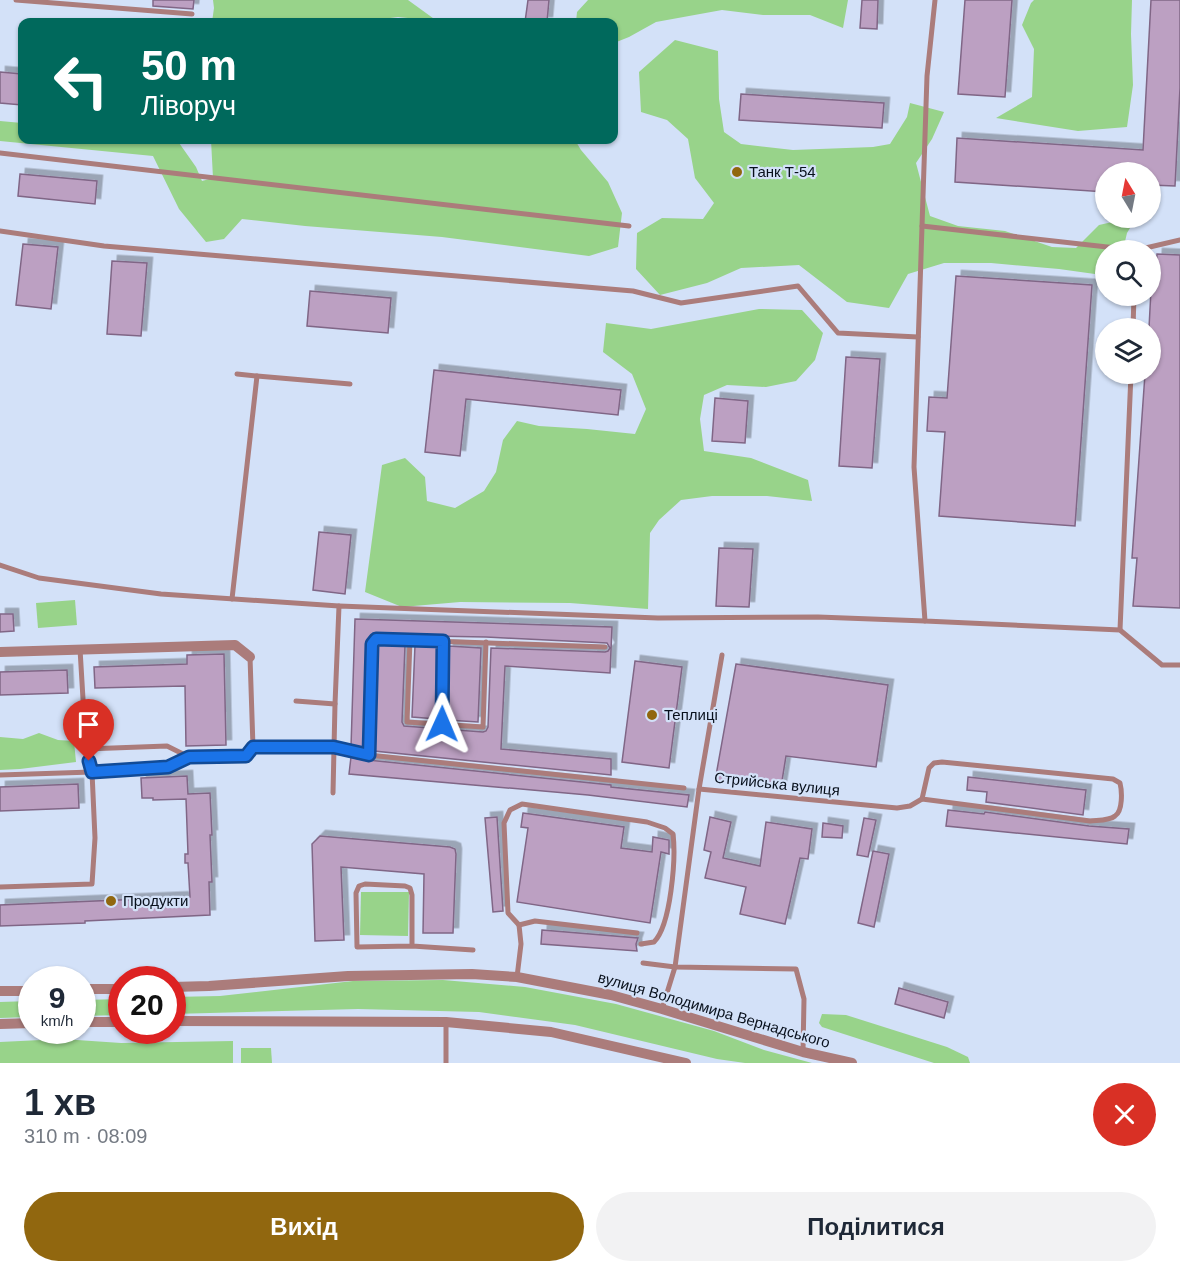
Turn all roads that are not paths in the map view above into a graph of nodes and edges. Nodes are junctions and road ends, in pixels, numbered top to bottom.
1 (16, 0) edge
2 (934, 0) edge
3 (192, 14) dead end
4 (0, 153) edge
5 (922, 225) junction
6 (629, 226) dead end
7 (0, 231) edge
8 (1180, 240) edge
9 (1161, 244) edge
10 (1095, 245) edge
11 (918, 337) junction
12 (237, 374) dead end
13 (257, 376) junction
14 (350, 384) dead end
15 (1131, 384) edge
16 (0, 566) edge
17 (232, 599) junction
18 (339, 606) junction
19 (925, 621) junction
20 (1120, 630) junction
21 (410, 640) junction
22 (443, 641) junction
23 (486, 642) junction
24 (605, 647) dead end
25 (80, 649) junction
26 (0, 652) edge
27 (722, 655) dead end
28 (250, 657) joint
29 (1180, 665) edge
30 (296, 701) dead end
31 (335, 704) junction
32 (442, 724) junction
33 (253, 747) junction
34 (334, 747) junction
35 (86, 749) junction
36 (369, 755) junction
37 (189, 757) junction
38 (92, 772) junction
39 (0, 776) edge
40 (684, 788) dead end
41 (699, 789) junction
42 (333, 793) dead end
43 (922, 799) junction
44 (0, 887) edge
45 (519, 925) junction
46 (637, 933) dead end
47 (641, 944) dead end
48 (412, 946) junction
49 (473, 950) dead end
50 (644, 963) dead end
51 (675, 966) junction
52 (517, 977) junction
53 (186, 987) edge
54 (18, 991) edge
55 (0, 992) edge
56 (662, 1008) junction
57 (186, 1021) edge
58 (446, 1022) junction
59 (18, 1023) edge
60 (0, 1024) edge
61 (803, 1052) junction
62 (446, 1063) edge
63 (686, 1063) edge
64 (852, 1063) edge

1 - 3 lane
2 - 5 lane
4 - 6 lane
5 - 10 lane
5 - 11 lane
7 - 11 lane
8 - 9 lane
11 - 19 lane
12 - 13 lane
13 - 14 lane
13 - 17 lane
15 - 20 lane
16 - 17 lane
17 - 18 lane
18 - 19 lane
18 - 31 lane
19 - 20 lane
20 - 29 lane
21 - 22 lane
21 - 32 lane
21 - 36 lane
22 - 23 lane
22 - 32 lane
23 - 24 lane
23 - 32 lane
25 - 26 street
25 - 28 street
25 - 35 lane
27 - 41 lane
28 - 33 lane
30 - 31 lane
31 - 34 lane
33 - 34 lane
33 - 37 lane
34 - 36 lane
34 - 42 lane
35 - 37 lane
35 - 38 lane
36 - 40 lane
37 - 38 lane
38 - 39 lane
38 - 44 lane
41 - 43 lane, Стрийська вулиця
41 - 51 lane, Стрийська вулиця
43 - 43 lane
45 - 46 lane
45 - 47 lane
45 - 52 lane
48 - 48 lane
48 - 49 lane
50 - 51 lane
51 - 56 lane, Стрийська вулиця
51 - 61 lane
52 - 53 street, вулиця Володимира Вернадського
52 - 56 street, вулиця Володимира Вернадського
54 - 55 street
56 - 61 street, вулиця Володимира Вернадського
57 - 58 street
58 - 62 lane
58 - 63 street
59 - 60 street
61 - 64 street, вулиця Володимира Вернадського

